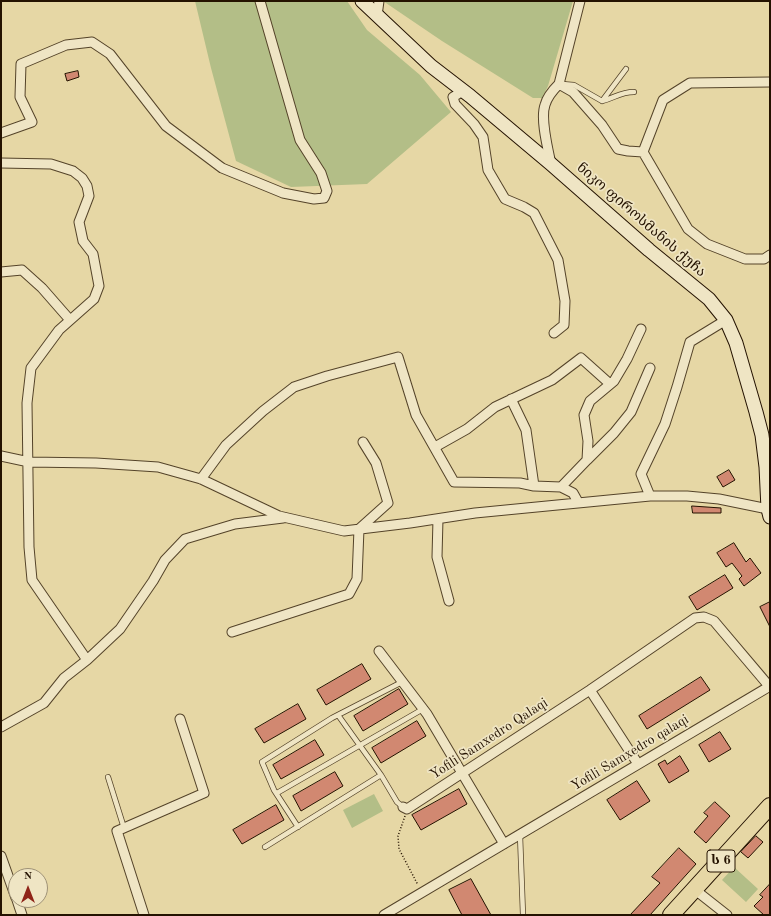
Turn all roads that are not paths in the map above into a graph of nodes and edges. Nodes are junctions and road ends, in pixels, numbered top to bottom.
1 (260, 1) edge
2 (362, 1) edge
3 (378, 1) edge
4 (580, 1) edge
5 (378, 16) junction
6 (626, 70) dead end
7 (770, 82) edge
8 (559, 84) junction
9 (463, 91) junction
10 (634, 92) dead end
11 (602, 101) junction
12 (1, 133) edge
13 (643, 152) junction
14 (1, 163) edge
15 (551, 164) junction
16 (770, 255) edge
17 (1, 272) edge
18 (70, 320) junction
19 (726, 320) junction
20 (641, 329) dead end
21 (554, 333) dead end
22 (650, 368) dead end
23 (610, 384) junction
24 (511, 400) junction
25 (363, 442) dead end
26 (435, 447) junction
27 (1, 456) edge
28 (587, 460) junction
29 (29, 462) junction
30 (201, 479) junction
31 (534, 486) junction
32 (561, 487) junction
33 (650, 496) junction
34 (578, 502) junction
35 (769, 513) edge
36 (286, 517) junction
37 (438, 519) junction
38 (359, 529) junction
39 (449, 601) dead end
40 (232, 632) dead end
41 (379, 651) dead end
42 (87, 660) junction
43 (402, 682) junction
44 (770, 686) edge
45 (590, 690) junction
46 (423, 709) junction
47 (338, 715) junction
48 (180, 719) dead end
49 (1, 727) edge
50 (360, 745) junction
51 (638, 764) junction
52 (462, 772) junction
53 (381, 775) junction
54 (108, 777) dead end
55 (277, 793) junction
56 (770, 806) edge
57 (405, 808) joint
58 (298, 827) junction
59 (124, 828) junction
60 (520, 835) junction
61 (504, 844) junction
62 (265, 847) dead end
63 (1, 856) edge
64 (8, 876) edge
65 (694, 889) junction
66 (144, 915) edge
67 (384, 915) edge
68 (524, 915) edge
69 (671, 915) edge
70 (727, 915) edge

1 - 12 street
2 - 5 main road, ნიკო ფიროსმანის ქუჩა
3 - 5 street
4 - 8 street
5 - 9 main road, ნიკო ფიროსმანის ქუჩა
6 - 11 lane
7 - 13 street
8 - 11 lane
8 - 13 street
8 - 15 street
9 - 15 main road, ნიკო ფიროსმანის ქუჩა
9 - 21 street
10 - 11 lane
13 - 16 street
14 - 18 street
15 - 19 main road, ნიკო ფიროსმანის ქუჩა
17 - 18 street
18 - 29 street
19 - 33 street
19 - 35 main road, ნიკო ფიროსმანის ქუჩა
20 - 23 street
22 - 28 street
23 - 24 street
23 - 28 street
24 - 26 street
24 - 31 street
25 - 38 street
26 - 30 street
26 - 31 street
27 - 29 street
28 - 32 street
29 - 30 street
29 - 42 street
30 - 36 street
31 - 32 street
32 - 34 street
33 - 34 street
33 - 35 street
34 - 37 street
36 - 38 street
36 - 42 street
37 - 38 street
37 - 39 street
38 - 40 street
41 - 43 street, Yofili Samxedro qalaqi
42 - 49 street
43 - 46 street, Yofili Samxedro qalaqi
43 - 47 lane
44 - 45 street, Yofili Samxedro Qalaqi
44 - 51 street, Yofili Samxedro qalaqi
45 - 51 street, Yofili Samxedro Qalaqi
45 - 52 street, Yofili Samxedro Qalaqi
46 - 50 lane
46 - 52 street, Yofili Samxedro qalaqi
47 - 50 lane
47 - 55 lane
48 - 59 street
50 - 53 lane
50 - 55 lane
51 - 60 street, Yofili Samxedro qalaqi
52 - 57 street, Yofili Samxedro Qalaqi
52 - 61 street, Yofili Samxedro qalaqi
53 - 57 lane
53 - 58 lane
54 - 59 lane
55 - 58 lane
56 - 65 highway, ს 6
58 - 62 lane
59 - 66 street
60 - 61 street, Yofili Samxedro qalaqi
60 - 68 lane
61 - 67 street, Yofili Samxedro qalaqi
63 - 64 street
65 - 69 highway, ს 6
65 - 70 street

